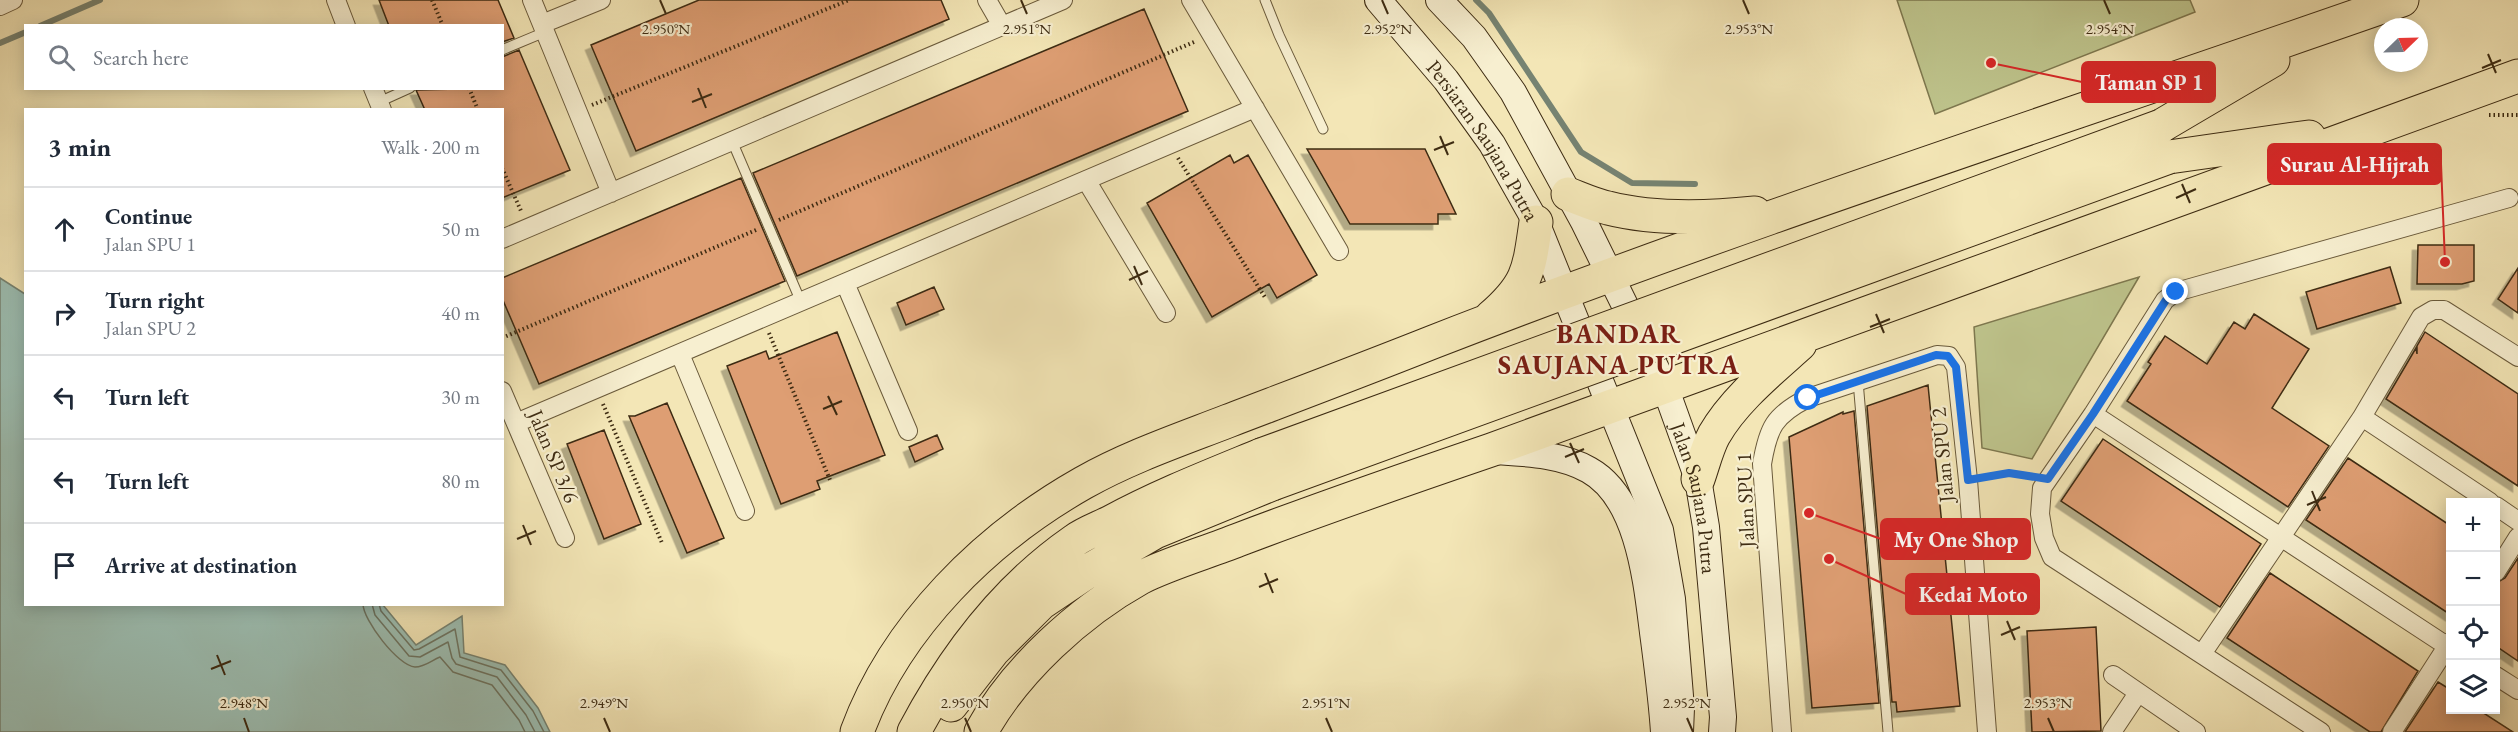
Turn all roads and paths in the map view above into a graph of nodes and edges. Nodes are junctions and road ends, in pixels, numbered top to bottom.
1 (14, 0) edge
2 (336, 0) edge
3 (432, 0) edge
4 (532, 0) edge
5 (601, 0) edge
6 (849, 0) edge
7 (987, 0) edge
8 (1063, 0) edge
9 (1191, 0) edge
10 (1265, 0) edge
11 (1378, 0) edge
12 (1438, 0) edge
13 (2402, 0) edge
14 (0, 6) edge
15 (2339, 22) junction
16 (345, 24) edge
17 (442, 24) edge
18 (1002, 26) junction
19 (544, 28) junction
20 (1212, 35) junction
21 (504, 49) edge
22 (2518, 76) edge
23 (405, 90) edge
24 (470, 90) edge
25 (378, 100) edge
26 (477, 108) edge
27 (1255, 108) junction
28 (578, 111) junction
29 (2376, 127) junction
30 (1323, 129) dead end
31 (732, 141) junction
32 (2165, 141) junction
33 (1169, 145) junction
34 (504, 173) edge
35 (1086, 180) junction
36 (612, 193) junction
37 (1568, 194) junction
38 (2509, 198) dead end
39 (1806, 207) junction
40 (1536, 222) junction
41 (768, 224) junction
42 (528, 228) junction
43 (504, 238) edge
44 (1340, 251) dead end
45 (1611, 277) junction
46 (845, 283) junction
47 (1564, 293) junction
48 (1266, 299) dead end
49 (801, 302) junction
50 (1166, 313) dead end
51 (763, 318) junction
52 (1485, 322) junction
53 (1812, 333) junction
54 (504, 337) edge
55 (680, 354) junction
56 (1948, 356) joint
57 (2518, 357) edge
58 (1858, 381) junction
59 (1665, 387) junction
60 (597, 389) junction
61 (504, 396) edge
62 (1609, 406) junction
63 (2093, 414) junction
64 (2362, 417) junction
65 (516, 423) junction
66 (908, 431) dead end
67 (1491, 450) junction
68 (1267, 470) junction
69 (1698, 479) junction
70 (2048, 479) junction
71 (830, 480) dead end
72 (1968, 480) junction
73 (2484, 498) edge
74 (2500, 509) edge
75 (745, 512) dead end
76 (2518, 521) edge
77 (2281, 537) junction
78 (2518, 537) edge
79 (565, 538) dead end
80 (662, 543) dead end
81 (2500, 566) edge
82 (2446, 642) edge
83 (2446, 651) edge
84 (2202, 654) junction
85 (2113, 675) dead end
86 (2500, 679) edge
87 (2518, 690) edge
88 (2138, 693) junction
89 (857, 732) edge
90 (914, 732) edge
91 (938, 732) edge
92 (981, 732) edge
93 (1664, 732) edge
94 (1680, 732) edge
95 (1722, 732) edge
96 (1782, 732) edge
97 (1888, 732) edge
98 (1987, 732) edge
99 (2112, 732) edge
100 (2196, 732) edge
101 (2321, 732) edge
102 (2392, 732) edge

1 - 14 street
2 - 16 street
3 - 17 path
4 - 19 street
5 - 19 street
6 - 28 path
7 - 18 street
8 - 18 street
9 - 20 street
10 - 30 lane
11 - 40 main road, Persiaran Saujana Putra
12 - 37 main road
13 - 15 highway
15 - 32 highway
15 - 39 highway
18 - 31 street
19 - 21 lane
19 - 28 street
20 - 27 street
20 - 41 path
22 - 29 highway
23 - 25 lane
24 - 26 path
27 - 33 street
27 - 44 street
28 - 36 street
29 - 32 highway
29 - 53 highway
31 - 36 street
31 - 41 lane
32 - 68 highway, bridge
33 - 35 street
33 - 48 path
34 - 42 path
35 - 46 street
35 - 50 street
36 - 42 street
37 - 39 highway
37 - 45 main road
38 - 63 street
39 - 45 highway
40 - 47 main road, Persiaran Saujana Putra
40 - 52 highway
41 - 49 lane
41 - 54 path
42 - 43 street
45 - 47 highway
45 - 59 main road, Jalan Saujana Putra
46 - 49 street
46 - 66 street
47 - 52 highway
47 - 62 main road, Jalan Saujana Putra
49 - 51 street
51 - 55 street
51 - 71 path
52 - 89 highway
53 - 59 highway
53 - 69 highway
55 - 60 street
55 - 75 street
56 - 58 street, Jalan SPU 1
56 - 72 street, Jalan SPU 2
57 - 64 street
58 - 96 street, Jalan SPU 1
58 - 97 lane
59 - 62 highway
59 - 69 main road, Jalan Saujana Putra
60 - 65 street
60 - 80 path
61 - 65 street, Jalan SP 3/6
62 - 67 highway
62 - 94 main road, Jalan Saujana Putra
63 - 70 street
63 - 77 street
64 - 73 street
64 - 77 street
65 - 79 street, Jalan SP 3/6
67 - 92 highway
67 - 93 main road
68 - 90 highway
68 - 91 highway
69 - 95 main road, Jalan Saujana Putra
70 - 72 path
70 - 84 street
72 - 98 street, Jalan SPU 2
74 - 76 street
77 - 82 street
77 - 84 street
78 - 81 street
83 - 102 street
84 - 101 street
85 - 88 street
86 - 87 street
88 - 99 street
88 - 100 street

